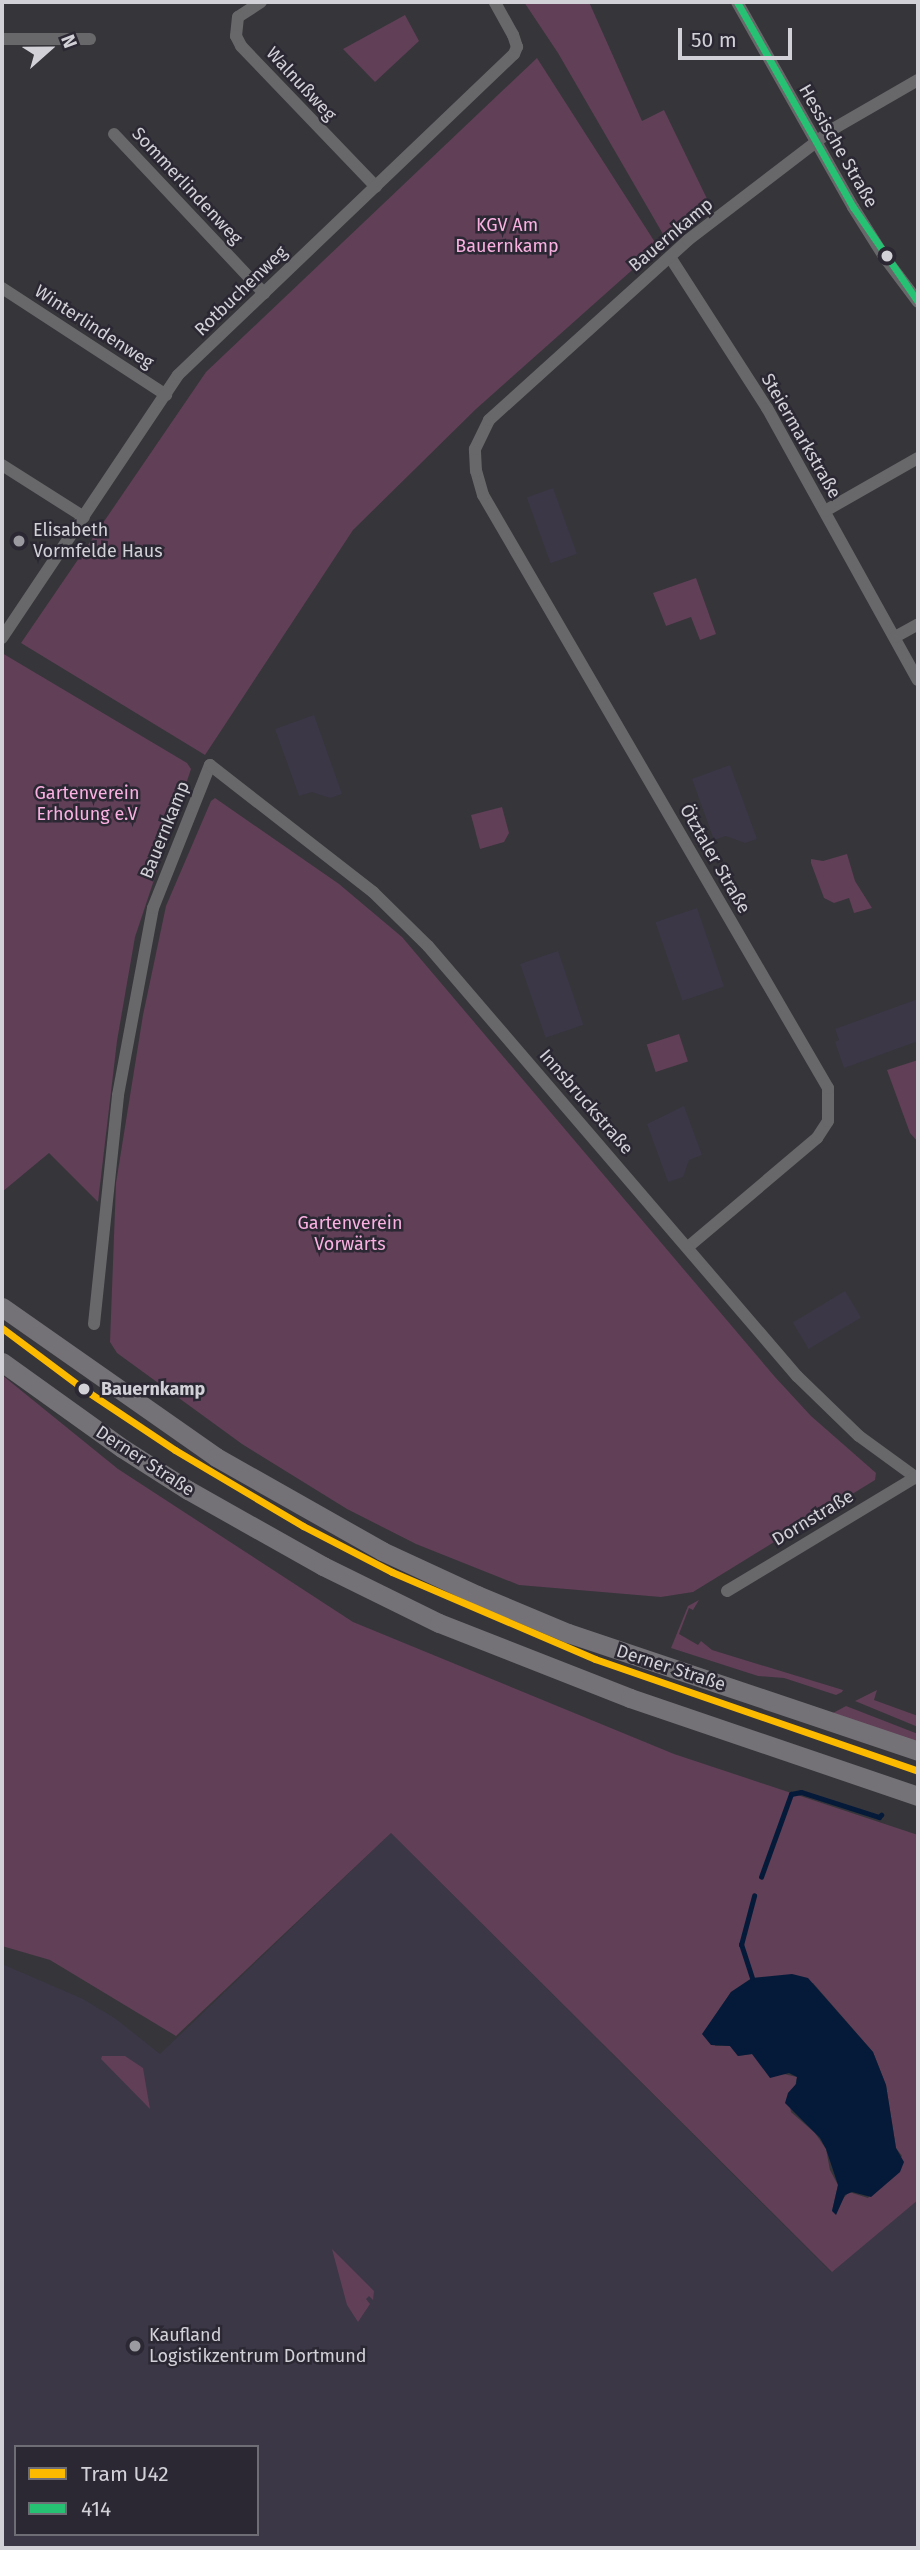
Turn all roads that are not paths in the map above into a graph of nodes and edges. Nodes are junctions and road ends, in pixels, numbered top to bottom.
1 (261, 2) edge
2 (495, 2) edge
3 (737, 2) edge
4 (90, 38) dead end
5 (2, 39) edge
6 (918, 80) edge
7 (114, 134) dead end
8 (815, 143) junction
9 (376, 187) junction
10 (670, 257) junction
11 (2, 288) edge
12 (264, 293) junction
13 (918, 302) edge
14 (166, 395) junction
15 (475, 449) joint
16 (918, 458) edge
17 (2, 465) edge
18 (825, 511) junction
19 (83, 517) junction
20 (918, 624) edge
21 (895, 637) junction
22 (2, 638) edge
23 (915, 663) edge
24 (918, 680) edge
25 (210, 765) joint
26 (688, 1247) junction
27 (2, 1307) edge
28 (94, 1324) dead end
29 (2, 1362) edge
30 (917, 1478) edge
31 (727, 1591) dead end
32 (918, 1751) edge
33 (918, 1796) edge

1 - 9 street, Walnußweg
2 - 9 street, Rotbuchenweg
3 - 8 street, Hessische Straße
4 - 5 street
6 - 8 street, Bauernkamp
7 - 12 street, Sommerlindenweg
8 - 10 street, Bauernkamp
8 - 13 street, Hessische Straße
9 - 12 street, Rotbuchenweg
10 - 15 street, Bauernkamp
10 - 18 street, Steiermarkstraße
11 - 14 street, Winterlindenweg
12 - 14 street, Rotbuchenweg
14 - 19 street, Rotbuchenweg
15 - 26 street, Ötztaler Straße
16 - 18 street
17 - 19 street
18 - 21 street, Steiermarkstraße
19 - 22 street, Rotbuchenweg
20 - 21 street
21 - 23 street, Steiermarkstraße
23 - 24 street, Steiermarkstraße
25 - 26 street, Innsbruckstraße
25 - 28 street, Bauernkamp
26 - 30 street, Innsbruckstraße
27 - 32 main road, Derner Straße
29 - 33 main road, Derner Straße
30 - 31 street, Dornstraße

